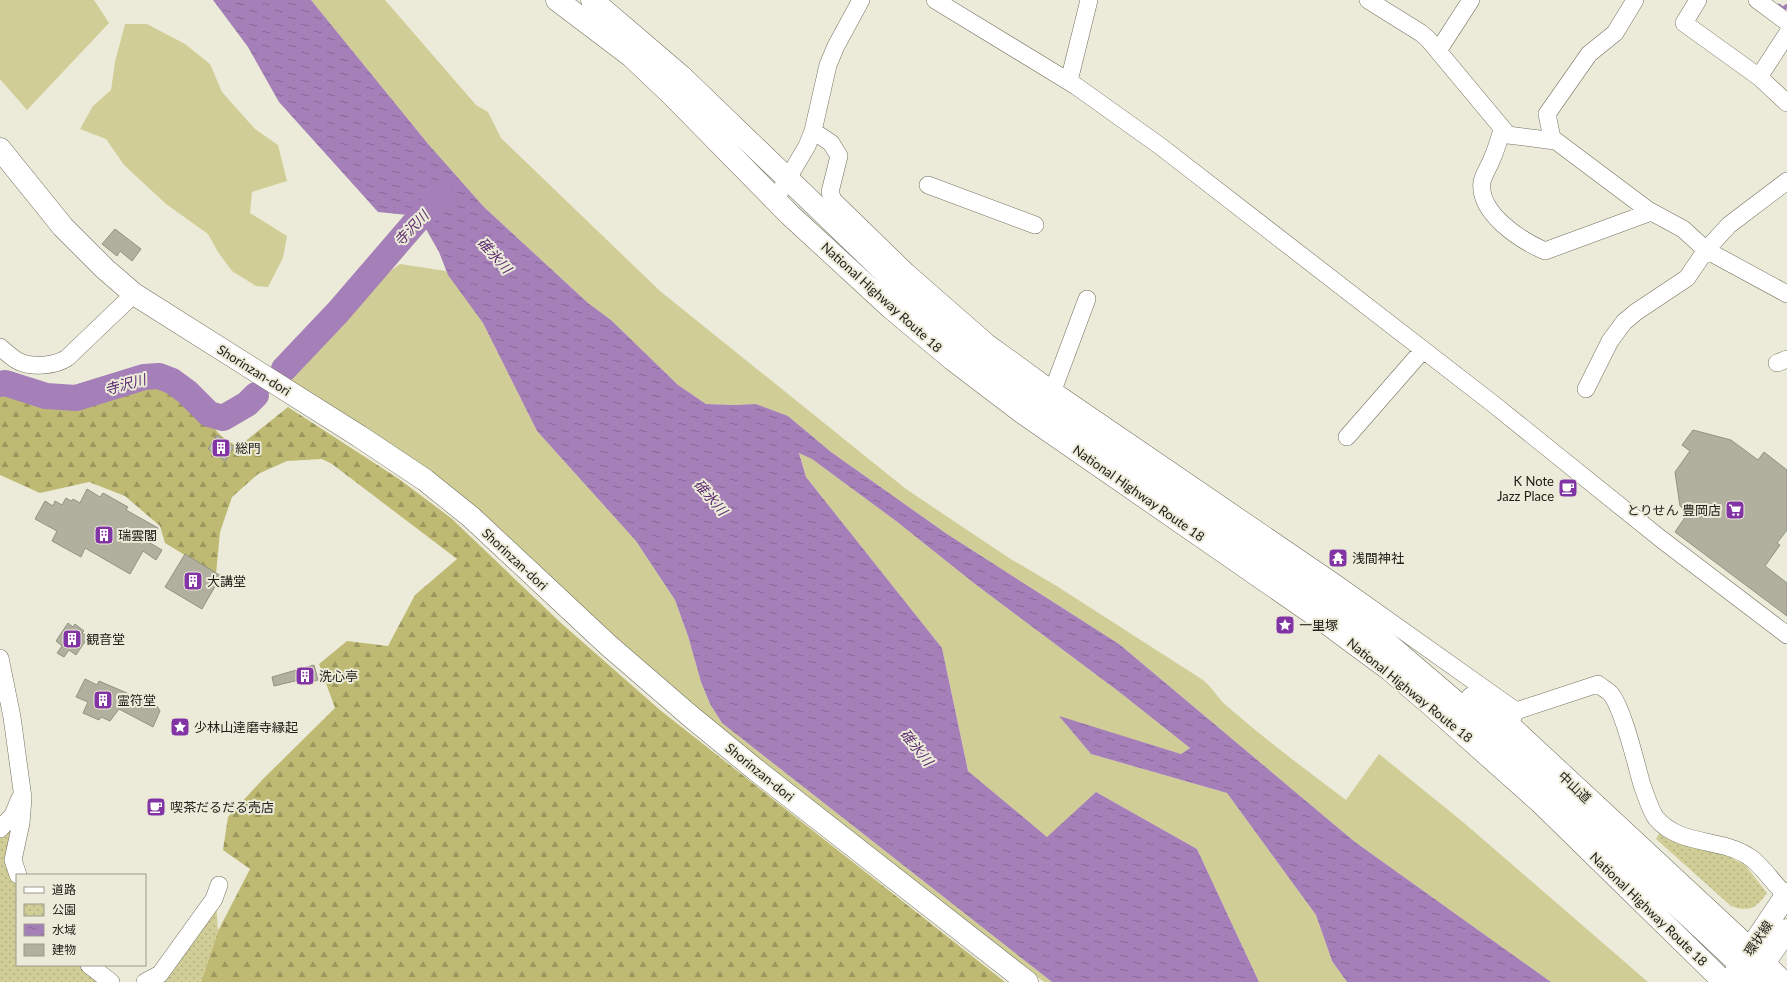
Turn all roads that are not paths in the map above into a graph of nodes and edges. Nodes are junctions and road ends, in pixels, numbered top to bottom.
1 (557, 0) edge
2 (592, 0) edge
3 (861, 0) edge
4 (935, 0) edge
5 (1089, 0) edge
6 (1368, 0) edge
7 (1471, 0) edge
8 (1635, 0) edge
9 (1698, 0) edge
10 (1757, 0) edge
11 (1787, 22) edge
12 (1787, 34) edge
13 (1438, 51) junction
14 (1759, 77) junction
15 (1069, 81) junction
16 (1787, 103) edge
17 (1502, 130) junction
18 (813, 131) junction
19 (1555, 140) junction
20 (1, 154) edge
21 (789, 178) junction
22 (1787, 181) edge
23 (928, 185) dead end
24 (775, 200) junction
25 (1651, 212) junction
26 (1035, 225) dead end
27 (1706, 250) junction
28 (134, 294) junction
29 (1787, 294) edge
30 (1087, 299) dead end
31 (0, 347) edge
32 (1423, 350) junction
33 (1586, 389) dead end
34 (1054, 390) junction
35 (1347, 437) dead end
36 (1787, 636) edge
37 (0, 658) edge
38 (1510, 726) junction
39 (22, 786) junction
40 (0, 829) edge
41 (18, 874) edge
42 (219, 885) dead end
43 (1787, 895) edge
44 (1787, 930) edge
45 (90, 966) edge
46 (1747, 971) edge
47 (111, 982) edge
48 (145, 982) edge
49 (1027, 982) edge
50 (1724, 982) edge
51 (1783, 982) edge

1 - 24 main road, National Highway Route 18
2 - 21 main road, National Highway Route 18
3 - 18 street
4 - 15 street
5 - 15 street
6 - 13 street
7 - 13 street
8 - 19 street
9 - 14 street
10 - 11 street
12 - 14 street
13 - 17 street
14 - 16 street
15 - 32 street
17 - 19 street
17 - 25 street
18 - 21 street
18 - 34 street
19 - 25 street
20 - 28 main road, Shorinzan-dori
21 - 24 street
21 - 38 main road, National Highway Route 18
22 - 27 street
23 - 26 street
24 - 50 main road, National Highway Route 18
25 - 27 street
27 - 29 street
27 - 33 street
28 - 31 street
28 - 49 main road, Shorinzan-dori
30 - 34 street
32 - 35 street
32 - 36 street
34 - 38 street
37 - 39 street
38 - 43 street
38 - 46 main road, 中山道
39 - 40 street
39 - 41 street
42 - 48 street
43 - 46 main road, 環状線
44 - 46 main road, 環状線
45 - 47 street
46 - 51 main road, 中山道

